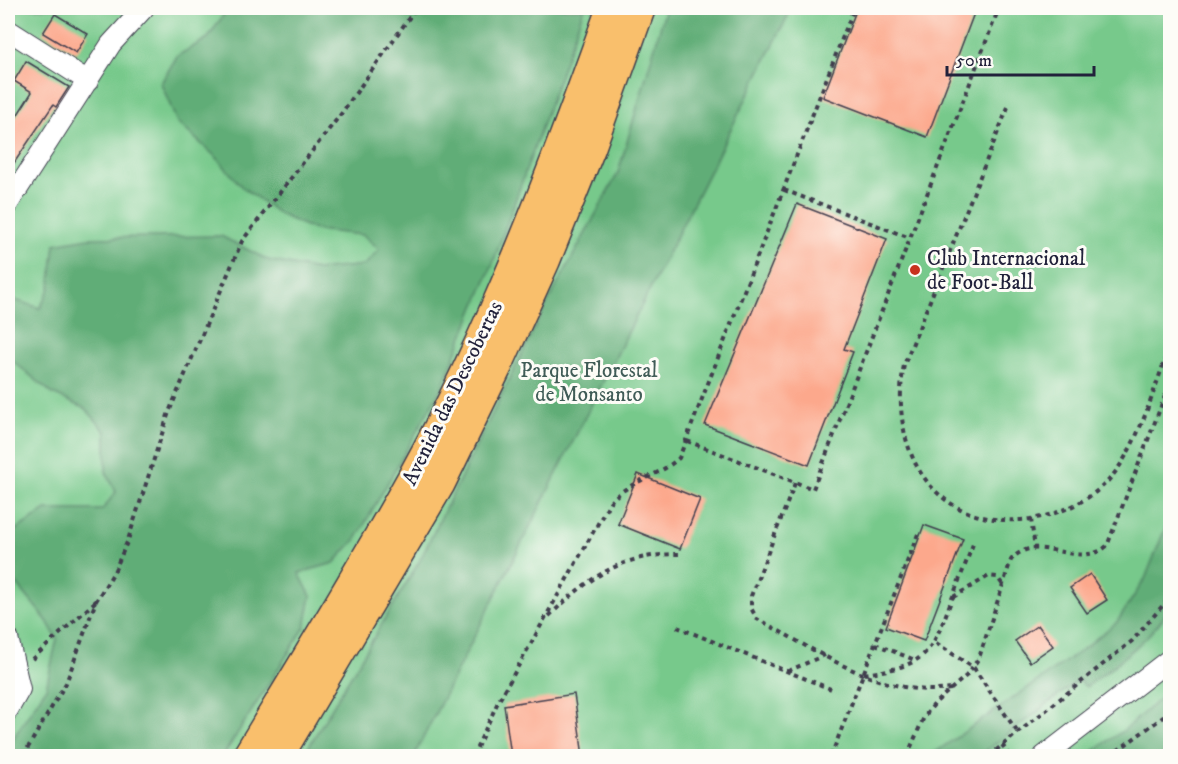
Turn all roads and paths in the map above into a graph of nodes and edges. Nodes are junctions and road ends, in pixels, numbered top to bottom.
1 (144, 8) edge
2 (416, 8) edge
3 (612, 8) edge
4 (640, 8) edge
5 (854, 8) edge
6 (999, 8) edge
7 (8, 30) edge
8 (88, 81) junction
9 (1008, 107) dead end
10 (784, 190) junction
11 (8, 204) edge
12 (910, 238) junction
13 (1170, 346) edge
14 (1170, 383) edge
15 (687, 441) junction
16 (795, 483) junction
17 (1031, 518) junction
18 (918, 534) dead end
19 (973, 544) dead end
20 (1035, 548) junction
21 (681, 554) dead end
22 (1003, 585) junction
23 (1170, 593) edge
24 (953, 597) junction
25 (96, 601) junction
26 (546, 618) junction
27 (676, 627) dead end
28 (8, 638) edge
29 (936, 643) junction
30 (875, 644) junction
31 (826, 655) junction
32 (1170, 659) edge
33 (915, 660) junction
34 (974, 668) junction
35 (787, 671) junction
36 (16, 673) junction
37 (863, 674) junction
38 (831, 689) dead end
39 (951, 689) junction
40 (8, 710) edge
41 (1170, 712) edge
42 (1018, 732) junction
43 (1002, 745) junction
44 (23, 756) edge
45 (248, 756) edge
46 (278, 756) edge
47 (473, 756) edge
48 (831, 756) edge
49 (907, 756) edge
50 (989, 756) edge
51 (1011, 756) edge
52 (1044, 756) edge
53 (1110, 756) edge

1 - 8 street
2 - 25 path
3 - 45 main road, Avenida das Descobertas
4 - 46 main road, Avenida das Descobertas
5 - 10 path
6 - 12 path
7 - 8 street
8 - 11 street
9 - 17 path
10 - 12 path
10 - 15 path
12 - 16 path
13 - 17 path
14 - 20 path
15 - 16 path
15 - 26 path
16 - 31 path
17 - 20 path
18 - 30 path
19 - 24 path
20 - 22 path
21 - 26 path
22 - 24 path
22 - 34 path
23 - 42 path
24 - 29 path
25 - 36 path
25 - 44 path
26 - 47 path
27 - 35 path
28 - 36 street
29 - 33 path
29 - 34 path
30 - 33 path
30 - 37 path
31 - 35 path
31 - 37 path
32 - 52 street
33 - 37 path
34 - 39 path
34 - 42 path
35 - 38 path
36 - 40 street
37 - 39 path
37 - 48 path
39 - 49 path
41 - 53 path
42 - 43 path
43 - 50 path
43 - 51 path

